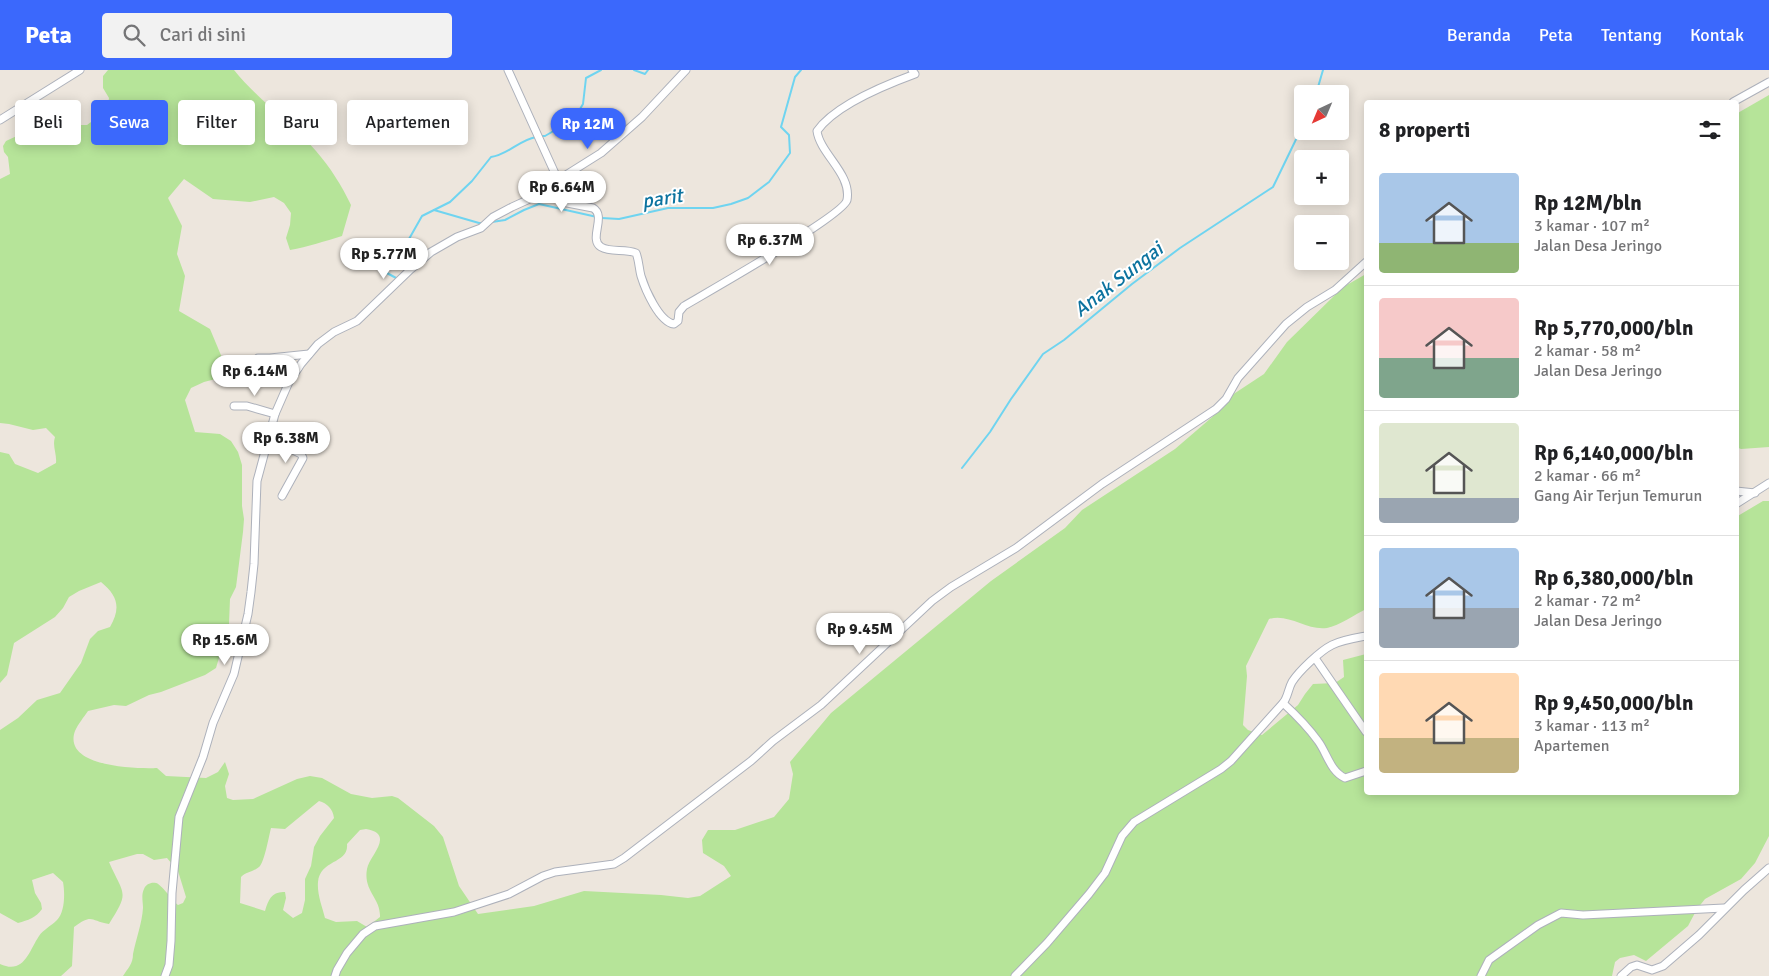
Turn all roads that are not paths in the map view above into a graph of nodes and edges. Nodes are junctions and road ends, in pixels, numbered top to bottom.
1 (80, 70) edge
2 (508, 70) edge
3 (686, 70) edge
4 (912, 70) edge
5 (1769, 82) edge
6 (1737, 100) edge
7 (0, 120) edge
8 (558, 180) junction
9 (548, 190) junction
10 (1364, 264) edge
11 (258, 358) dead end
12 (303, 361) junction
13 (242, 362) dead end
14 (234, 406) dead end
15 (275, 414) junction
16 (268, 438) junction
17 (1769, 484) edge
18 (1739, 491) edge
19 (1756, 493) junction
20 (282, 496) dead end
21 (1739, 502) edge
22 (1364, 636) edge
23 (1315, 658) junction
24 (1283, 704) junction
25 (1364, 729) edge
26 (1364, 772) edge
27 (1769, 868) edge
28 (1724, 908) junction
29 (165, 976) edge
30 (335, 976) edge
31 (1015, 976) edge
32 (1481, 976) edge
33 (1621, 976) edge

1 - 7 street
2 - 8 street
3 - 8 street
4 - 9 street
5 - 6 street
8 - 9 street
9 - 12 street
10 - 30 street
11 - 12 street
12 - 13 street
12 - 15 street
14 - 15 street
15 - 16 street
16 - 20 street
16 - 29 street
17 - 19 street
18 - 19 street
19 - 21 street
22 - 23 street
23 - 24 street
23 - 25 street
24 - 26 street
24 - 31 street
27 - 28 street
28 - 32 street
28 - 33 street

